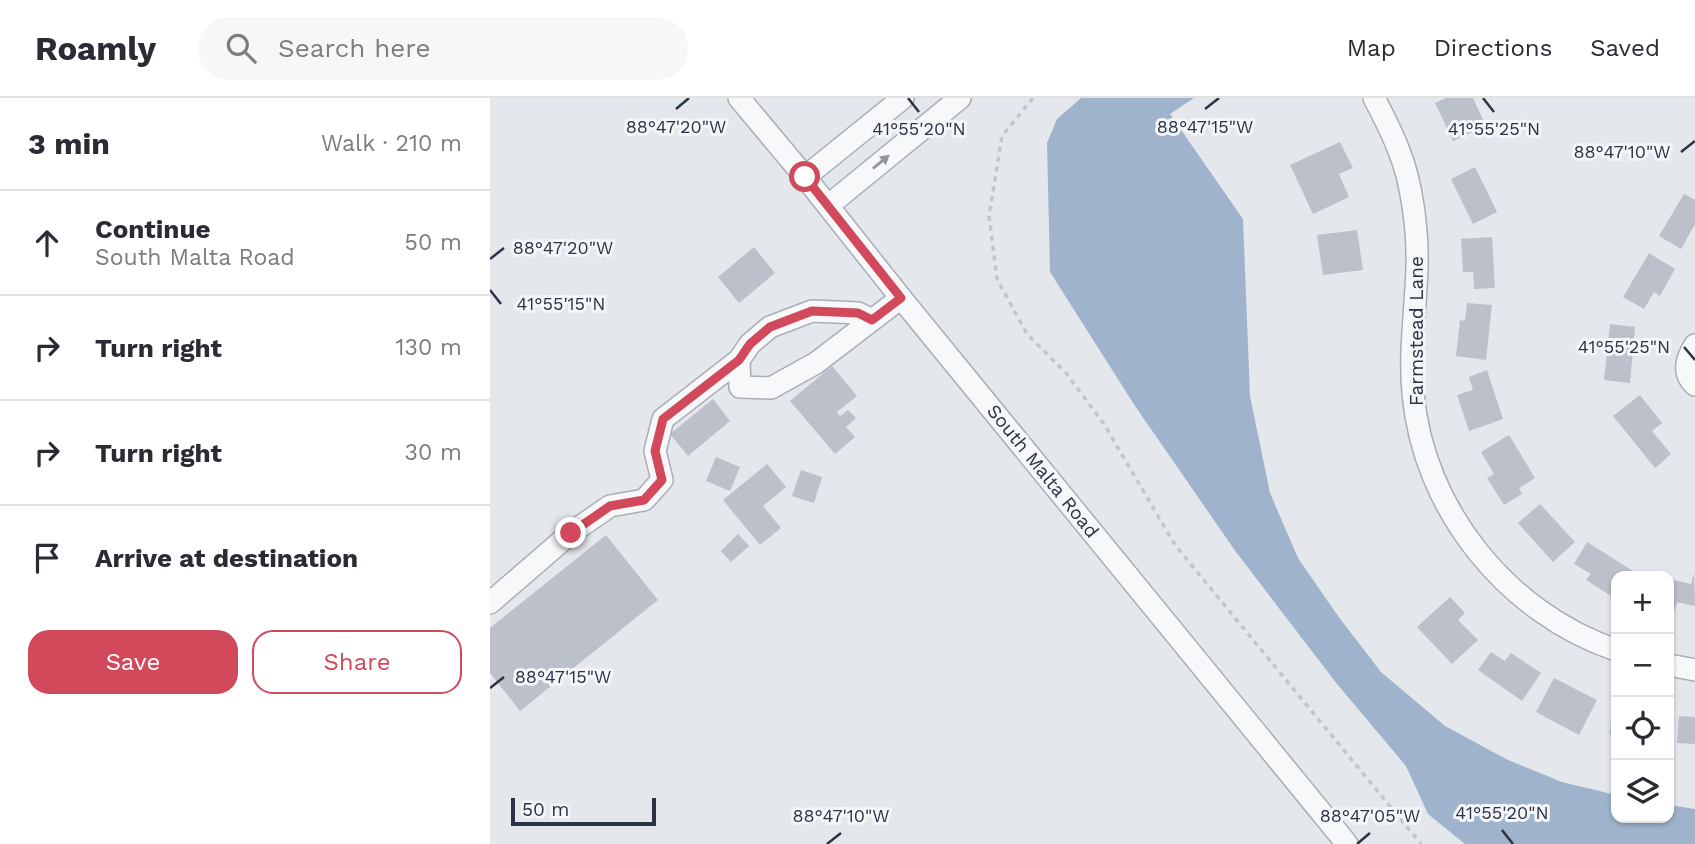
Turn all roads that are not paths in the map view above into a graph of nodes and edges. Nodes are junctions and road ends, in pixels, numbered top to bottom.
1 (739, 98) edge
2 (903, 98) edge
3 (960, 98) edge
4 (1374, 98) edge
5 (805, 177) junction
6 (829, 205) junction
7 (901, 298) junction
8 (872, 320) junction
9 (1695, 345) edge
10 (739, 360) junction
11 (1695, 386) edge
12 (490, 603) edge
13 (1611, 648) edge
14 (1674, 666) edge
15 (1695, 670) edge
16 (1347, 844) edge

1 - 5 street, South Malta Road
2 - 5 street
6 -> 3 street
4 - 13 street, Farmstead Lane
5 - 6 street, South Malta Road
6 - 7 street, South Malta Road
7 - 8 street
7 - 16 street, South Malta Road
8 - 10 street
8 - 10 street
9 - 11 street
10 - 12 street
14 - 15 street

